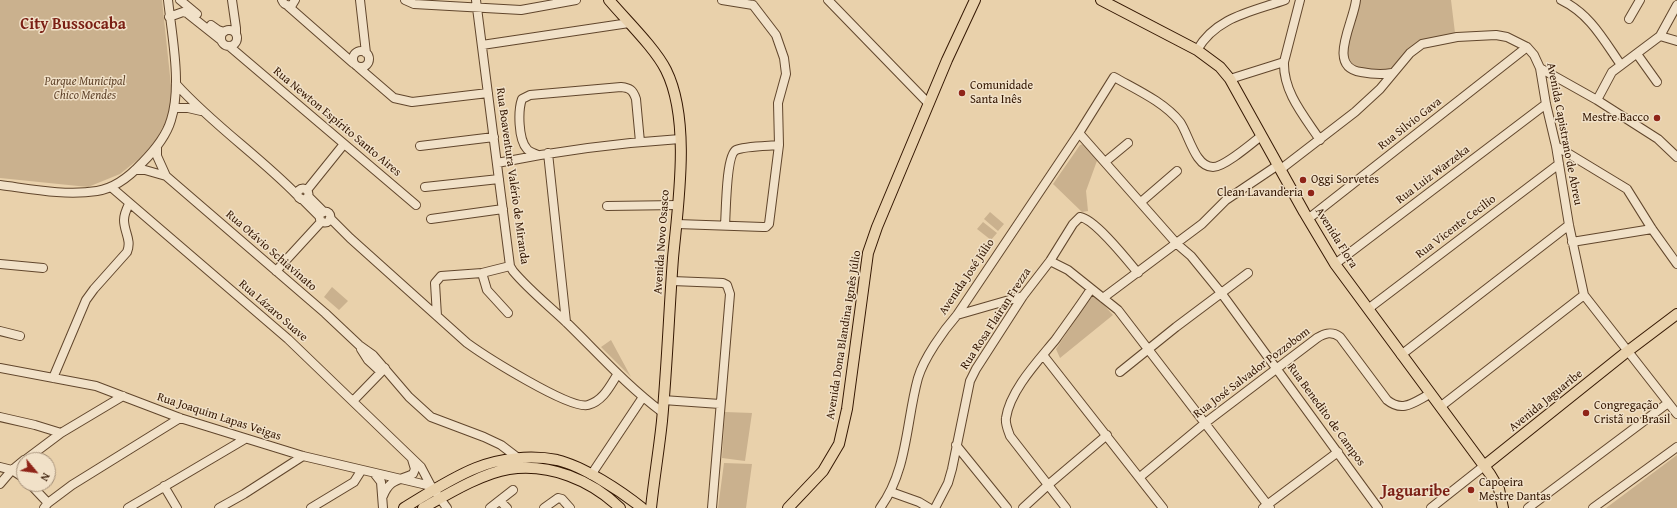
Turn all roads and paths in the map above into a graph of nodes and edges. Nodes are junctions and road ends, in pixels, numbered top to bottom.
1 (168, 0) edge
2 (180, 0) edge
3 (232, 0) edge
4 (360, 0) edge
5 (405, 0) edge
6 (576, 0) edge
7 (609, 0) edge
8 (722, 0) edge
9 (828, 0) edge
10 (975, 0) edge
11 (1101, 0) edge
12 (1285, 0) edge
13 (1300, 0) edge
14 (1356, 0) edge
15 (1560, 0) edge
16 (1640, 0) edge
17 (287, 1) edge
18 (546, 2) edge
19 (476, 3) edge
20 (753, 3) edge
21 (1677, 5) edge
22 (169, 17) junction
23 (234, 17) junction
24 (1629, 19) dead end
25 (629, 23) junction
26 (226, 31) junction
27 (1660, 36) junction
28 (221, 40) junction
29 (234, 41) junction
30 (1677, 41) edge
31 (482, 44) junction
32 (1527, 47) junction
33 (336, 49) junction
34 (1197, 50) junction
35 (360, 53) junction
36 (1637, 54) junction
37 (368, 62) junction
38 (1284, 62) junction
39 (356, 65) junction
40 (1621, 65) junction
41 (1540, 68) junction
42 (1392, 73) junction
43 (1230, 79) junction
44 (374, 80) junction
45 (1657, 82) dead end
46 (176, 84) junction
47 (488, 93) junction
48 (1597, 100) junction
49 (929, 104) junction
50 (1546, 104) junction
51 (174, 108) junction
52 (202, 111) junction
53 (1079, 133) junction
54 (1261, 136) junction
55 (494, 137) junction
56 (680, 139) junction
57 (1320, 140) junction
58 (640, 142) junction
59 (1128, 143) dead end
60 (344, 144) junction
61 (779, 145) junction
62 (420, 146) dead end
63 (1556, 146) junction
64 (157, 147) junction
65 (548, 153) junction
66 (538, 155) junction
67 (1677, 157) edge
68 (1105, 162) junction
69 (497, 163) junction
70 (1559, 164) junction
71 (1280, 167) junction
72 (135, 170) junction
73 (1177, 171) dead end
74 (166, 176) junction
75 (499, 179) junction
76 (0, 185) edge
77 (111, 187) junction
78 (425, 187) dead end
79 (303, 194) junction
80 (1141, 202) junction
81 (129, 204) junction
82 (416, 205) dead end
83 (678, 205) junction
84 (607, 206) dead end
85 (503, 209) junction
86 (324, 218) junction
87 (431, 219) dead end
88 (1308, 219) junction
89 (677, 224) junction
90 (725, 225) junction
91 (1569, 225) junction
92 (1652, 229) junction
93 (1572, 242) junction
94 (1177, 244) junction
95 (1050, 261) junction
96 (0, 264) edge
97 (1335, 264) junction
98 (1677, 264) edge
99 (510, 266) junction
100 (42, 268) dead end
101 (276, 271) junction
102 (1138, 272) junction
103 (482, 273) junction
104 (1248, 273) dead end
105 (672, 281) junction
106 (1091, 289) junction
107 (1222, 294) junction
108 (1584, 295) junction
109 (1023, 296) junction
110 (1104, 298) junction
111 (1368, 309) junction
112 (508, 313) dead end
113 (1677, 314) edge
114 (957, 315) junction
115 (437, 316) junction
116 (566, 322) junction
117 (0, 331) edge
118 (20, 336) dead end
119 (1148, 349) junction
120 (1627, 352) junction
121 (1043, 355) junction
122 (1401, 355) junction
123 (0, 368) edge
124 (1277, 368) junction
125 (383, 370) junction
126 (1120, 372) dead end
127 (617, 375) junction
128 (53, 378) junction
129 (1430, 394) junction
130 (124, 396) junction
131 (643, 397) junction
132 (663, 400) junction
133 (353, 401) junction
134 (1668, 403) junction
135 (720, 404) junction
136 (1440, 407) junction
137 (662, 412) junction
138 (1677, 414) edge
139 (0, 417) edge
140 (180, 418) junction
141 (1205, 423) junction
142 (61, 433) junction
143 (1107, 436) junction
144 (245, 439) junction
145 (956, 445) junction
146 (1677, 447) edge
147 (35, 452) edge
148 (1338, 452) junction
149 (303, 456) junction
150 (518, 458) junction
151 (412, 459) junction
152 (1484, 466) junction
153 (0, 467) edge
154 (16, 467) edge
155 (12, 470) junction
156 (361, 471) junction
157 (16, 473) edge
158 (374, 473) junction
159 (591, 475) junction
160 (1140, 477) junction
161 (399, 478) junction
162 (0, 484) edge
163 (1048, 485) junction
164 (164, 486) junction
165 (513, 490) dead end
166 (36, 492) edge
167 (891, 492) junction
168 (383, 496) junction
169 (441, 499) edge
170 (500, 500) junction
171 (568, 505) edge
172 (46, 506) edge
173 (1267, 507) edge
174 (128, 508) edge
175 (177, 508) edge
176 (219, 508) edge
177 (311, 508) edge
178 (383, 508) edge
179 (404, 508) edge
180 (422, 508) edge
181 (490, 508) edge
182 (507, 508) edge
183 (544, 508) edge
184 (620, 508) edge
185 (642, 508) edge
186 (651, 508) edge
187 (712, 508) edge
188 (788, 508) edge
189 (880, 508) edge
190 (929, 508) edge
191 (935, 508) edge
192 (1007, 508) edge
193 (1023, 508) edge
194 (1066, 508) edge
195 (1163, 508) edge
196 (1378, 508) edge
197 (1431, 508) edge
198 (1502, 508) edge
199 (1528, 508) edge
200 (1593, 508) edge

1 - 22 street
2 - 26 street
3 - 23 street
4 - 35 street
5 - 19 street
6 - 18 street
7 - 25 main road, Avenida Novo Osasco
8 - 20 street
9 - 49 street
10 - 49 main road, Avenida Dona Blandina Ignês Júlio
11 - 34 main road, Avenida Flora
12 - 34 street
13 - 38 street
14 - 42 street
15 - 40 street
16 - 24 street
17 - 33 street
18 - 19 street
19 - 31 street, Rua Boaventura Valério de Miranda
20 - 61 street
21 - 27 street
22 - 28 street
22 - 46 street
23 - 26 street
23 - 29 street
25 - 31 street
25 - 56 main road, Avenida Novo Osasco
26 - 28 street
26 - 29 street
27 - 30 street
27 - 36 street
28 - 29 street
29 - 60 street, Rua Newton Espírito Santo Aires
31 - 47 street, Rua Boaventura Valério de Miranda
32 - 41 street, Avenida Capistrano de Abreu
32 - 42 street, Avenida Capistrano de Abreu
32 - 88 street, Rua Silvio Gava
33 - 35 street
33 - 39 street
34 - 43 main road, Avenida Flora
35 - 37 street
35 - 39 street
36 - 40 street
36 - 45 street
37 - 39 street
37 - 44 street
38 - 43 street
38 - 57 street
39 - 44 street
40 - 48 street
41 - 48 street
41 - 50 street, Avenida Capistrano de Abreu
42 - 57 street, Avenida Capistrano de Abreu
43 - 54 main road, Avenida Flora
44 - 47 street
46 - 51 street
46 - 52 street
47 - 55 street, Rua Boaventura Valério de Miranda
48 - 67 street
49 - 188 main road, Avenida Dona Blandina Ignês Júlio
50 - 63 street, Avenida Capistrano de Abreu
50 - 97 street, Rua Luiz Warzeka
51 - 52 street
51 - 64 street
52 - 79 street
53 - 54 street, Avenida José Júlio
53 - 68 street, Rua Benedito de Campos
53 - 114 street, Avenida José Júlio
54 - 71 main road, Avenida Flora
55 - 62 street
55 - 69 street, Rua Boaventura Valério de Miranda
56 - 58 street
56 - 83 main road, Avenida Novo Osasco
57 - 71 street, Avenida Capistrano de Abreu
58 - 65 street
58 - 66 street
59 - 68 street
60 - 79 street
60 - 82 street, Rua Newton Espírito Santo Aires
61 - 90 street
61 - 90 street
63 - 70 street, Avenida Capistrano de Abreu
63 - 92 street
64 - 72 street
64 - 74 street, Rua Otávio Schiavinato
65 - 66 street
65 - 116 street
66 - 69 street
68 - 80 street, Rua Benedito de Campos
69 - 75 street, Rua Boaventura Valério de Miranda
70 - 91 street, Avenida Capistrano de Abreu
70 - 111 street, Rua Vicente Cecilio
71 - 88 main road, Avenida Flora
71 - 94 street, Avenida Capistrano de Abreu
72 - 74 street, Rua Otávio Schiavinato
72 - 77 street
73 - 80 street
74 - 101 street, Rua Otávio Schiavinato
75 - 78 street
75 - 85 street, Rua Boaventura Valério de Miranda
76 - 77 street
77 - 81 street, Rua Lázaro Suave
79 - 86 street
80 - 94 street, Rua Benedito de Campos
81 - 128 street
81 - 133 street, Rua Lázaro Suave
83 - 84 street
83 - 89 main road, Avenida Novo Osasco
85 - 87 street
85 - 99 street, Rua Boaventura Valério de Miranda
86 - 101 street
86 - 115 street
88 - 97 main road, Avenida Flora
89 - 90 street
89 - 105 main road, Avenida Novo Osasco
91 - 93 street, Avenida Capistrano de Abreu
91 - 122 street
92 - 93 street
92 - 98 street
93 - 108 street, Avenida Capistrano de Abreu
94 - 102 street, Avenida Capistrano de Abreu
94 - 107 street, Rua Benedito de Campos
95 - 102 street, Rua Rosa Flairan Frezza
95 - 106 street
95 - 109 street, Rua Rosa Flairan Frezza
96 - 100 street
97 - 111 main road, Avenida Flora
99 - 103 street
99 - 116 street, Rua Boaventura Valério de Miranda
101 - 125 street, Rua Otávio Schiavinato
102 - 110 street, Avenida Capistrano de Abreu
103 - 112 street
103 - 115 street
104 - 107 street
105 - 132 main road, Avenida Novo Osasco
105 - 135 street
106 - 110 street
106 - 121 street
107 - 119 street
107 - 124 street, Rua Benedito de Campos
108 - 120 street, Avenida Capistrano de Abreu
108 - 136 street
109 - 114 street
109 - 145 street, Rua Rosa Flairan Frezza
110 - 119 street
111 - 122 main road, Avenida Flora
113 - 120 main road, Avenida Jaguaribe
114 - 167 street, Avenida José Júlio
115 - 127 street
116 - 127 street, Rua Boaventura Valério de Miranda
117 - 118 street
119 - 126 street
119 - 141 street
120 - 134 street, Avenida Capistrano de Abreu
120 - 152 main road, Avenida Jaguaribe
121 - 143 street
121 - 163 street
122 - 129 main road, Avenida Flora
123 - 128 street, Rua Joaquim Lapas Veigas
124 - 129 street, Rua José Salvador Pozzobom
124 - 141 street, Rua José Salvador Pozzobom
124 - 148 street, Rua Benedito de Campos
125 - 133 street
125 - 150 street, Rua Otávio Schiavinato
127 - 131 street, Rua Boaventura Valério de Miranda
128 - 130 street, Rua Joaquim Lapas Veigas
129 - 136 main road, Avenida Flora
130 - 140 street, Rua Joaquim Lapas Veigas
130 - 142 street
131 - 137 street, Rua Boaventura Valério de Miranda
131 - 159 street
132 - 135 street
132 - 137 main road, Avenida Novo Osasco
133 - 151 street, Rua Lázaro Suave
134 - 138 street, Avenida Capistrano de Abreu
134 - 199 street
135 - 187 street
136 - 152 main road, Avenida Flora
137 - 186 main road, Avenida Novo Osasco
139 - 142 street
140 - 144 street, Rua Joaquim Lapas Veigas
140 - 172 street
141 - 160 street, Rua José Salvador Pozzobom
141 - 173 street
142 - 147 street
143 - 160 street
143 - 163 street
144 - 149 street, Rua Joaquim Lapas Veigas
144 - 164 street
145 - 191 street, Rua Rosa Flairan Frezza
145 - 192 street
146 - 200 street
148 - 173 street
148 - 196 street, Rua Benedito de Campos
149 - 156 street, Rua Joaquim Lapas Veigas
149 - 176 street
150 - 159 main road
150 - 169 main road
151 - 161 street
151 - 169 street, Rua Lázaro Suave
152 - 197 street, Avenida Jaguaribe
152 - 198 main road, Avenida Flora
153 - 155 street
154 - 155 street
155 - 157 street
155 - 162 street
156 - 158 street, Rua Joaquim Lapas Veigas
156 - 177 street
158 - 161 street, Rua Joaquim Lapas Veigas
158 - 168 street
159 - 185 main road
160 - 195 street
161 - 168 street
161 - 169 street, Rua Joaquim Lapas Veigas
163 - 193 street
163 - 194 street
164 - 174 street
164 - 175 street
165 - 170 street
166 - 172 street
167 - 189 street, Avenida José Júlio
167 - 190 street
168 - 178 street
169 - 179 main road
169 - 180 main road
169 - 184 main road
170 - 181 street
170 - 182 street
171 - 183 street

